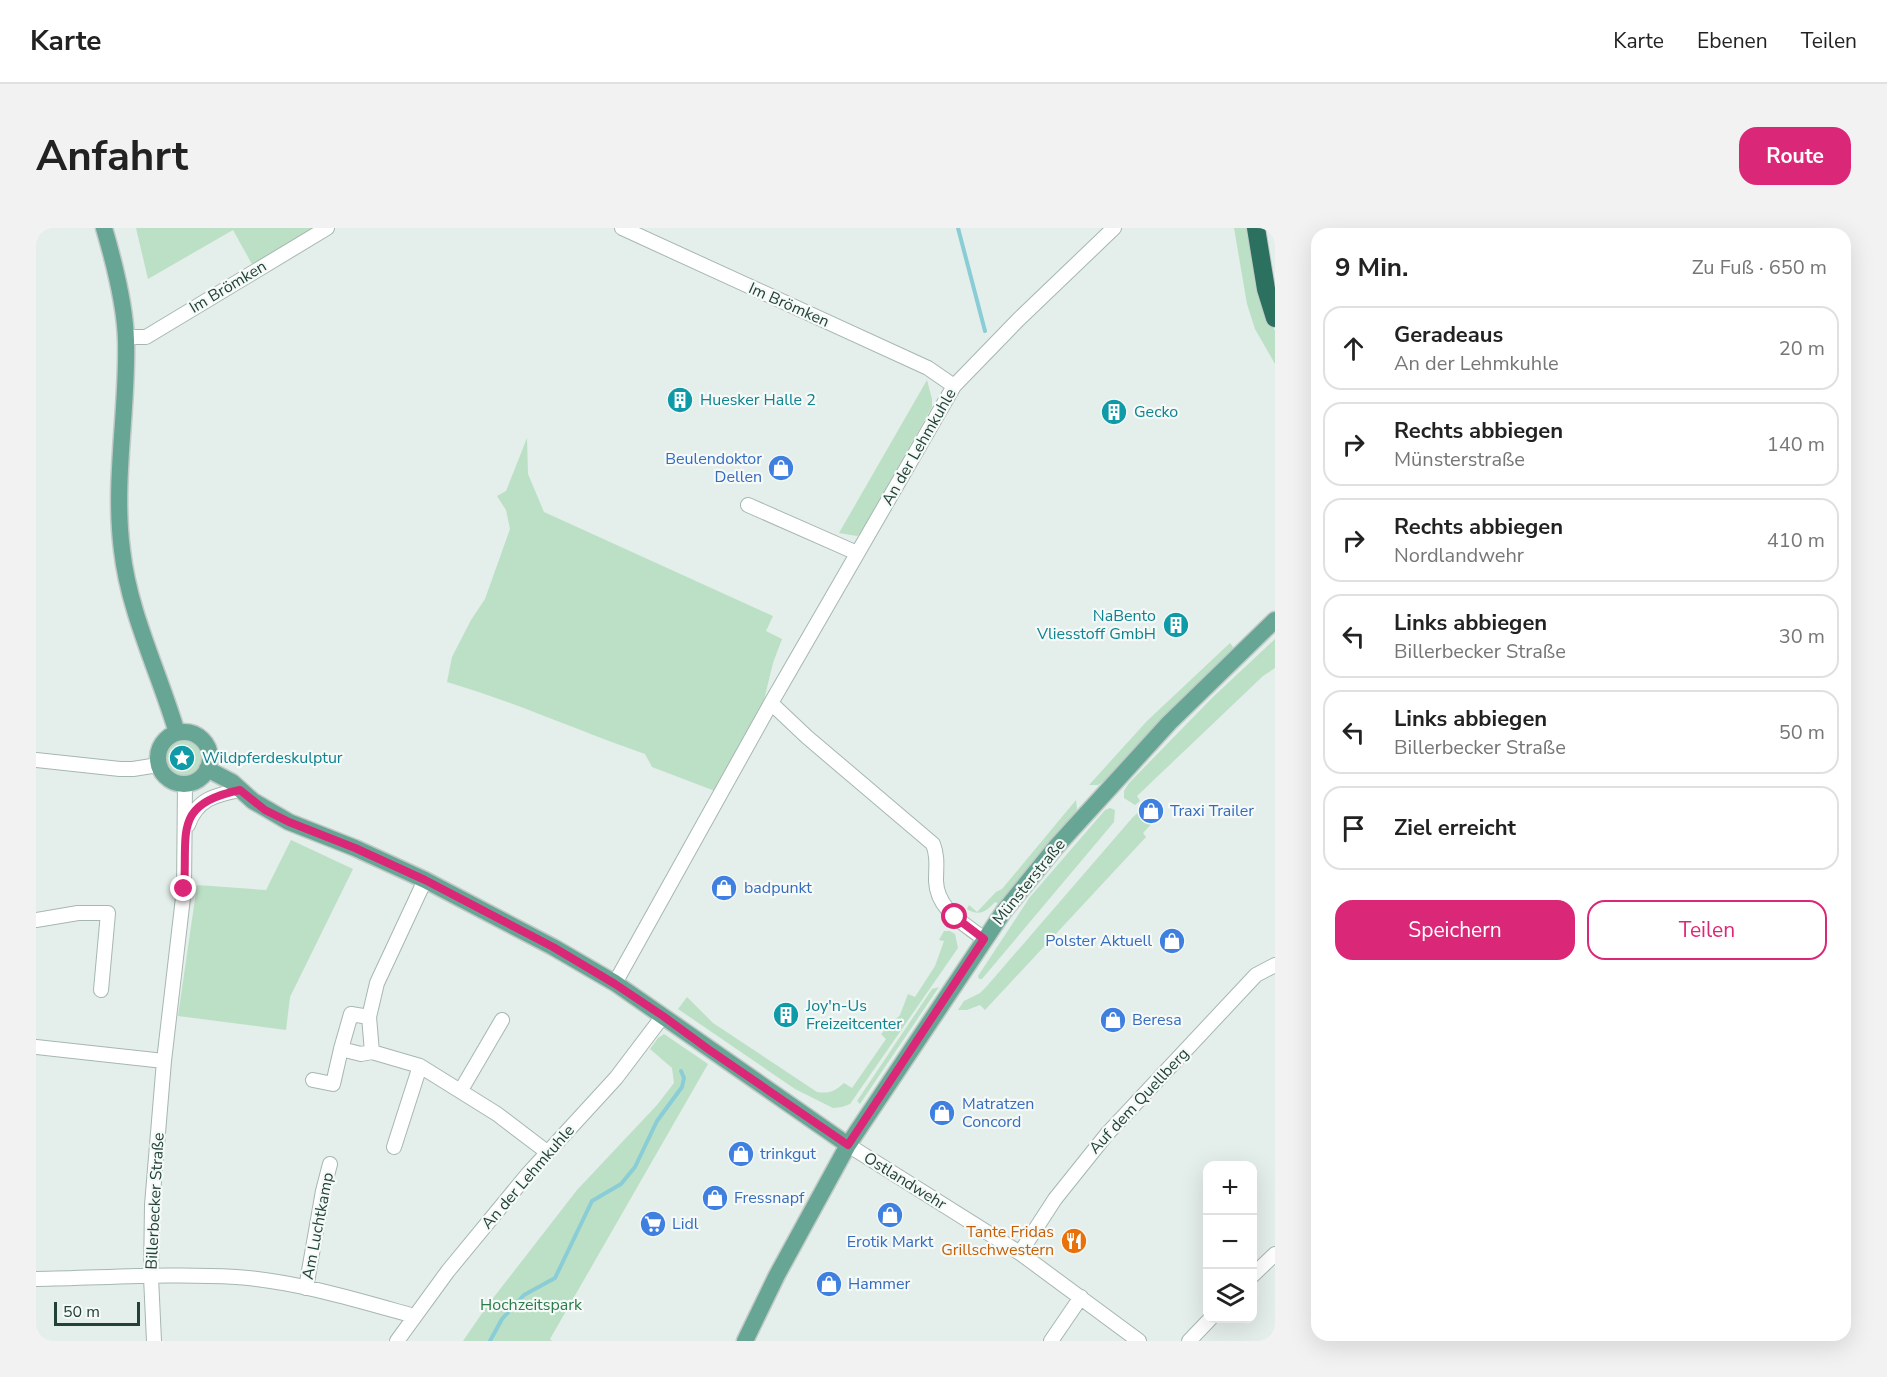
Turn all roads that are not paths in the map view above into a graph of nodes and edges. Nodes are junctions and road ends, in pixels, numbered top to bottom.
1 (104, 228) edge
2 (327, 228) edge
3 (622, 228) edge
4 (1114, 228) edge
5 (1256, 228) edge
6 (1275, 318) edge
7 (126, 337) junction
8 (954, 386) junction
9 (748, 505) dead end
10 (857, 553) junction
11 (1275, 620) edge
12 (771, 703) junction
13 (177, 733) junction
14 (36, 760) edge
15 (158, 765) junction
16 (207, 769) junction
17 (185, 784) junction
18 (240, 790) junction
19 (186, 832) junction
20 (425, 880) junction
21 (36, 920) edge
22 (984, 939) junction
23 (1275, 965) edge
24 (615, 984) junction
25 (101, 990) dead end
26 (663, 1016) junction
27 (369, 1017) junction
28 (502, 1020) dead end
29 (36, 1047) edge
30 (341, 1049) junction
31 (372, 1052) junction
32 (164, 1061) junction
33 (420, 1066) junction
34 (313, 1080) dead end
35 (460, 1090) junction
36 (848, 1145) junction
37 (394, 1147) dead end
38 (547, 1152) junction
39 (330, 1164) dead end
40 (1020, 1253) junction
41 (1275, 1254) edge
42 (1257, 1270) edge
43 (151, 1277) junction
44 (36, 1278) edge
45 (306, 1288) junction
46 (1081, 1297) junction
47 (414, 1316) junction
48 (1206, 1323) edge
49 (154, 1341) edge
50 (397, 1341) edge
51 (745, 1341) edge
52 (1051, 1341) edge
53 (1139, 1341) edge
54 (1189, 1341) edge

1 - 7 main road
2 - 7 street, Im Brömken
3 - 8 street, Im Brömken
4 - 8 street, An der Lehmkuhle
5 - 6 highway
7 - 13 main road
8 - 10 street, An der Lehmkuhle
9 - 10 street
10 - 12 street, An der Lehmkuhle
11 - 22 main road, Münsterstraße
12 - 22 street
12 - 24 street, An der Lehmkuhle
13 - 15 main road
13 - 16 main road
14 - 15 street
15 - 17 main road
16 - 17 main road
16 - 18 main road
17 - 19 street, Billerbecker Straße
18 - 19 street, Billerbecker Straße
18 - 20 main road
19 - 32 street, Billerbecker Straße
20 - 24 main road
20 - 27 street
21 - 25 street
22 - 36 main road, Münsterstraße
23 - 40 street, Auf dem Quellberg
24 - 26 main road
26 - 36 main road
26 - 38 street, An der Lehmkuhle
27 - 30 street
27 - 31 street
28 - 35 street
29 - 32 street
30 - 31 street
30 - 34 street
31 - 33 street
32 - 43 street, Billerbecker Straße
33 - 35 street
33 - 37 street
35 - 38 street
36 - 40 street, Ostlandwehr
36 - 51 main road, Münsterstraße
38 - 47 street, An der Lehmkuhle
39 - 45 street, Am Luchtkamp
40 - 46 street, Ostlandwehr
41 - 42 street
43 - 44 street, Am Luchtkamp
43 - 45 street, Am Luchtkamp
43 - 49 street, Billerbecker Straße
45 - 47 street, Am Luchtkamp
46 - 52 street
46 - 53 street, Ostlandwehr
47 - 50 street, An der Lehmkuhle
48 - 54 street

